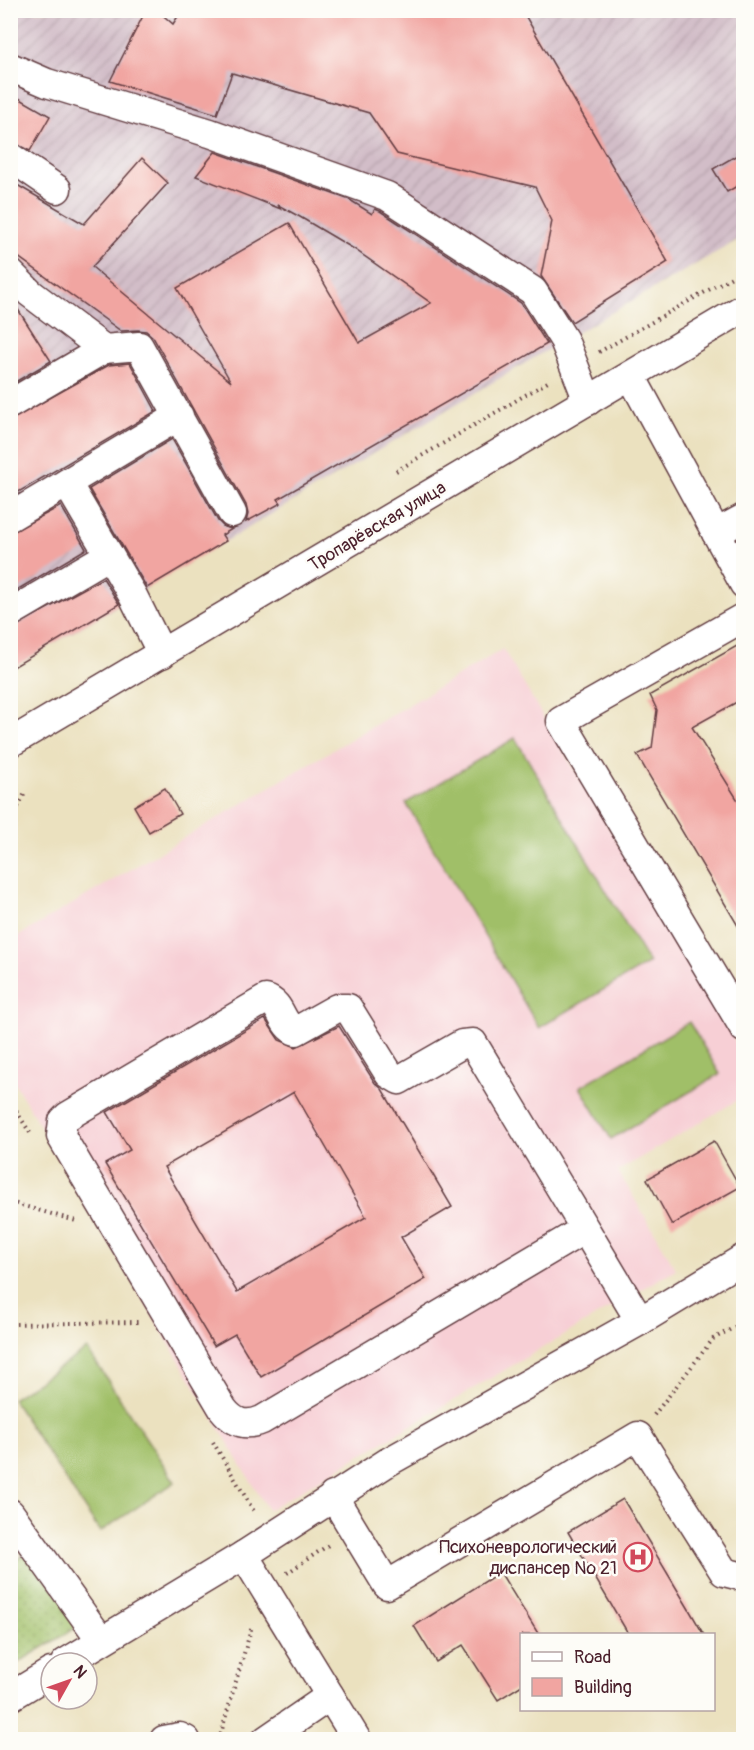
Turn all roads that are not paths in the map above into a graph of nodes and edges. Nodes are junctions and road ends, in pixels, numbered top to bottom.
1 (10, 67) edge
2 (10, 157) edge
3 (57, 189) dead end
4 (10, 273) edge
5 (20, 299) edge
6 (744, 308) edge
7 (104, 349) junction
8 (631, 375) junction
9 (588, 401) junction
10 (10, 404) edge
11 (178, 416) junction
12 (67, 483) junction
13 (232, 513) dead end
14 (10, 517) edge
15 (744, 518) edge
16 (716, 533) junction
17 (109, 555) junction
18 (744, 584) edge
19 (10, 613) edge
20 (744, 617) edge
21 (162, 654) junction
22 (10, 743) edge
23 (744, 1028) edge
24 (585, 1228) junction
25 (744, 1258) edge
26 (640, 1321) junction
27 (333, 1496) junction
28 (14, 1524) edge
29 (244, 1555) junction
30 (744, 1577) edge
31 (101, 1640) junction
32 (84, 1651) edge
33 (39, 1679) edge
34 (330, 1696) junction
35 (10, 1697) edge
36 (164, 1740) edge
37 (186, 1740) edge
38 (266, 1740) edge
39 (357, 1740) edge

1 - 9 street
2 - 3 street
4 - 5 street
5 - 7 street
6 - 8 street, Тропарёвская улица
7 - 10 street
7 - 11 street
8 - 9 street, Тропарёвская улица
8 - 16 street
9 - 21 street, Тропарёвская улица
11 - 12 street
11 - 13 street
12 - 14 street
12 - 17 street
15 - 16 street
16 - 18 street
17 - 19 street
17 - 21 street
20 - 23 street
21 - 22 street, Тропарёвская улица
24 - 24 street
24 - 26 street
25 - 26 street
26 - 27 street
27 - 29 street
27 - 30 street
28 - 31 street
29 - 31 street
29 - 34 street
31 - 32 street
33 - 35 street
34 - 38 street
34 - 39 street
36 - 37 street

